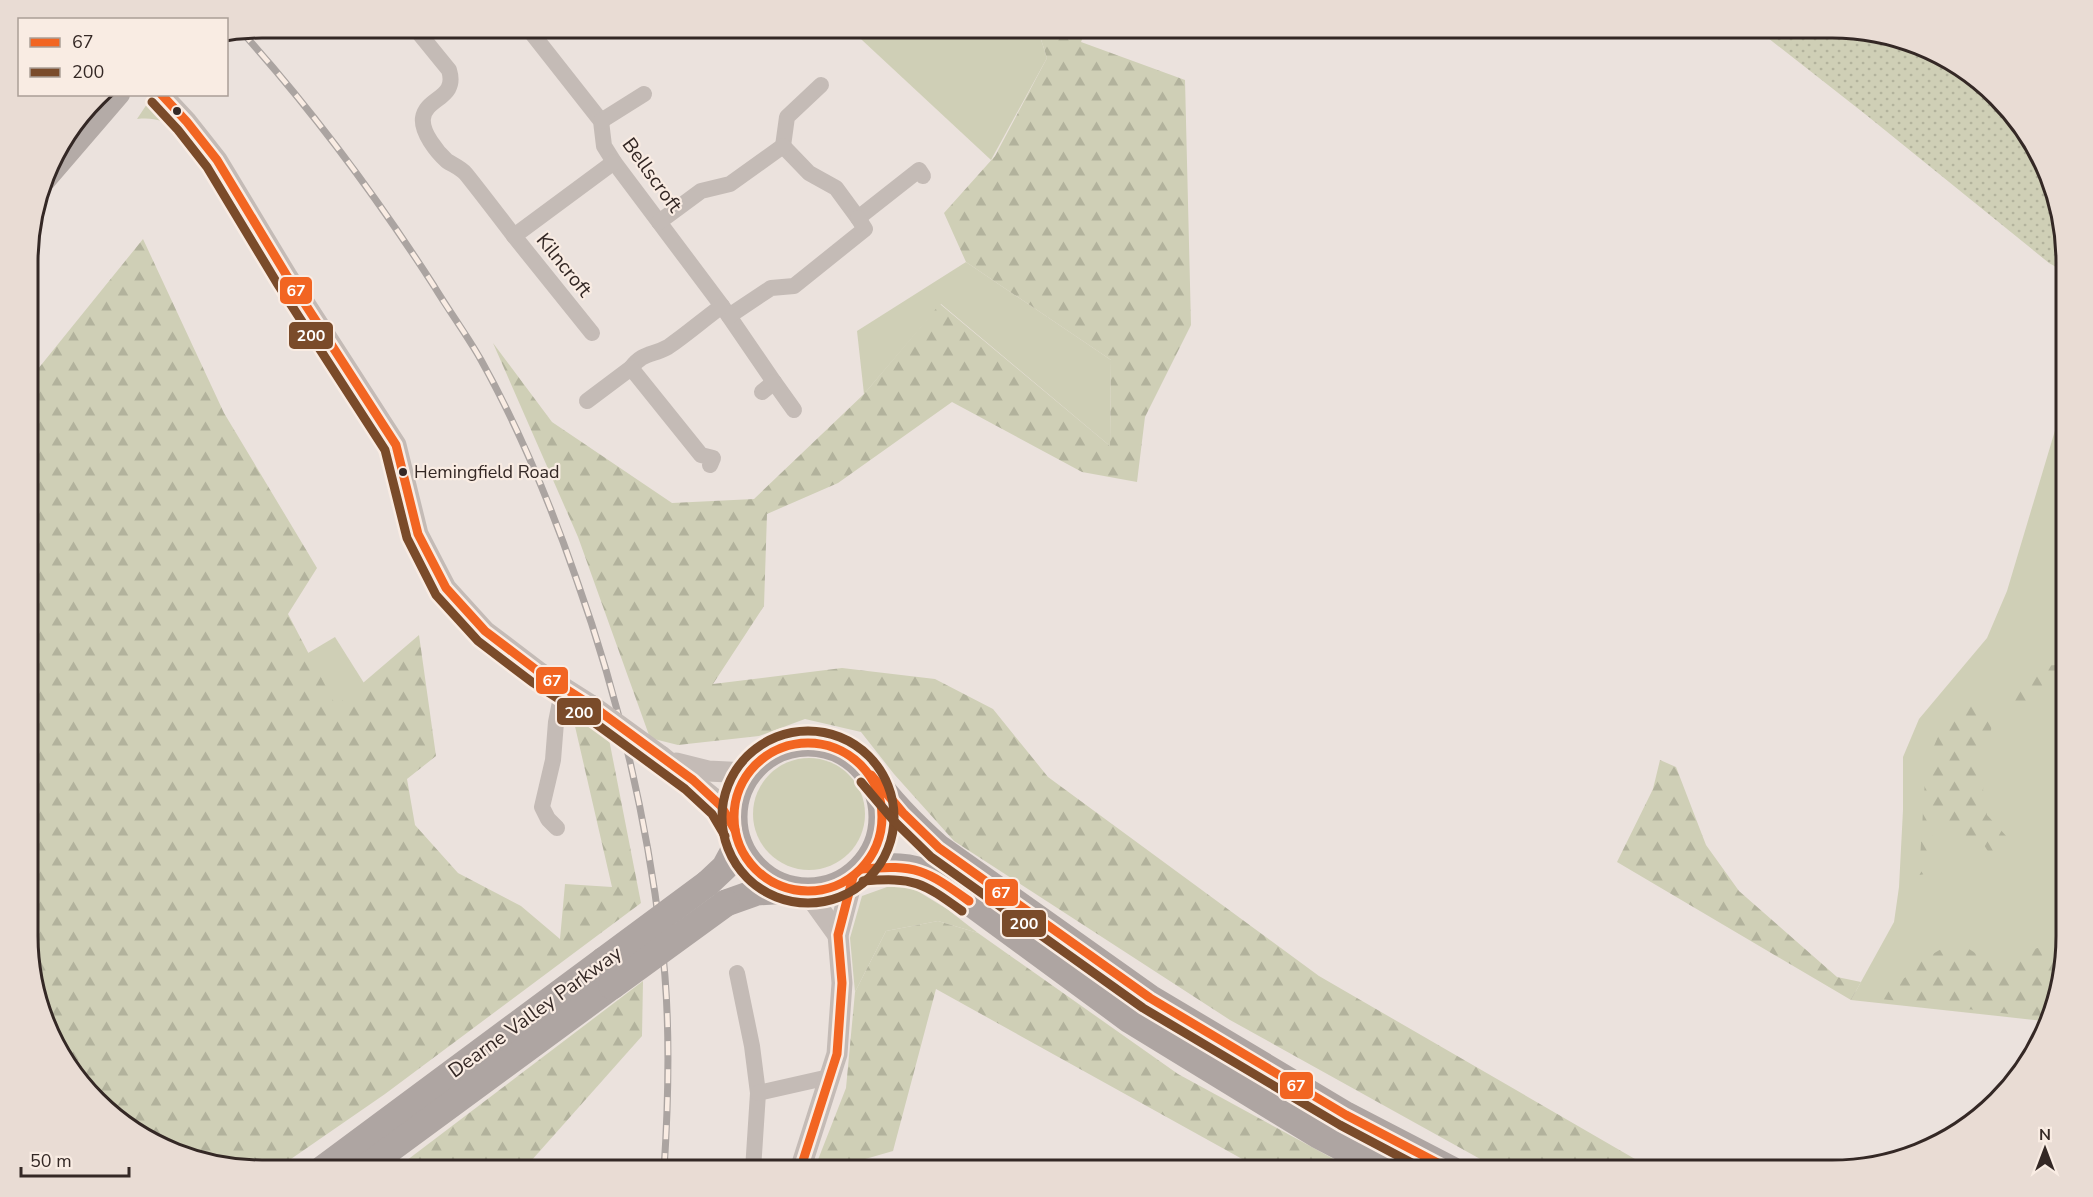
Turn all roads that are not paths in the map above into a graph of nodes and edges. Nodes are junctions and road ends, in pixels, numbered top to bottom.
1 (423, 38) edge
2 (536, 38) edge
3 (821, 85) dead end
4 (644, 94) dead end
5 (117, 96) edge
6 (163, 96) edge
7 (601, 122) junction
8 (783, 146) junction
9 (63, 159) edge
10 (614, 162) junction
11 (923, 176) dead end
12 (858, 218) junction
13 (659, 222) junction
14 (514, 236) junction
15 (726, 311) junction
16 (592, 333) dead end
17 (631, 368) junction
18 (587, 400) dead end
19 (794, 410) dead end
20 (710, 465) dead end
21 (563, 687) junction
22 (664, 758) junction
23 (748, 773) junction
24 (871, 775) junction
25 (557, 828) dead end
26 (737, 837) junction
27 (858, 873) junction
28 (795, 890) junction
29 (717, 893) junction
30 (838, 935) junction
31 (737, 973) dead end
32 (829, 1077) junction
33 (758, 1093) junction
34 (334, 1160) edge
35 (376, 1160) edge
36 (754, 1160) edge
37 (803, 1160) edge
38 (1366, 1160) edge
39 (1433, 1160) edge

1 - 14 street
2 - 7 street, Bellscroft
3 - 8 street
4 - 7 street
5 - 9 main road
6 - 21 street
7 - 10 street, Bellscroft
8 - 12 street
8 - 13 street
10 - 13 street, Bellscroft
10 - 14 street, Kilncroft
11 - 12 street
12 - 15 street
13 - 15 street, Bellscroft
14 - 16 street, Kilncroft
15 - 17 street
15 - 19 street, Bellscroft
17 - 18 street
17 - 20 street
21 - 22 street, bridge
21 - 25 street
22 - 23 street
22 - 26 street
23 - 24 highway
23 - 26 highway
24 - 27 highway
24 - 39 highway
26 - 28 highway
26 - 29 highway, Dearne Valley Parkway
27 - 28 highway
27 - 30 street
27 - 38 highway
28 - 29 highway, Dearne Valley Parkway
28 - 30 street
29 - 34 highway, Dearne Valley Parkway, bridge
29 - 35 highway, Dearne Valley Parkway, bridge
30 - 32 street
31 - 33 street
32 - 33 street
32 - 37 street
33 - 36 street

